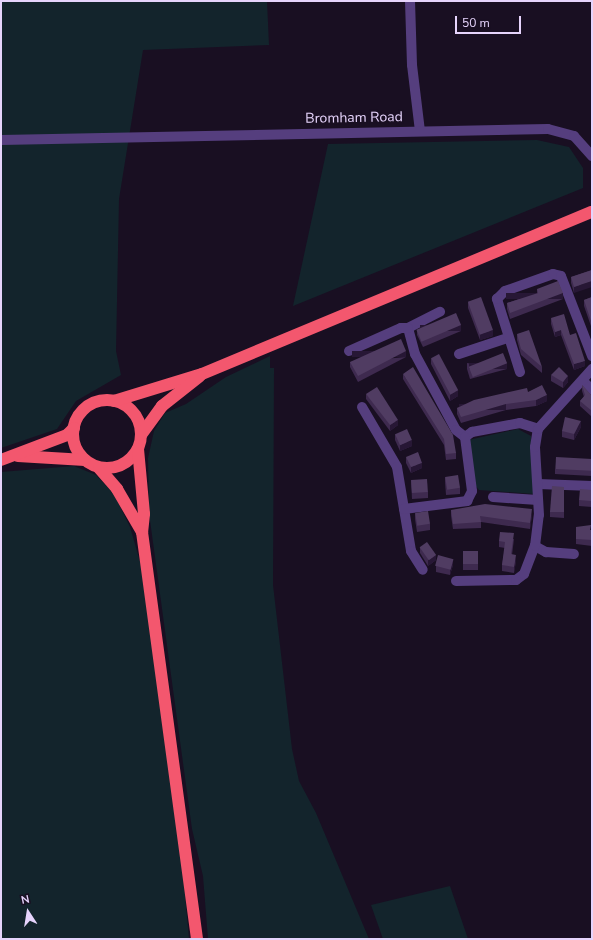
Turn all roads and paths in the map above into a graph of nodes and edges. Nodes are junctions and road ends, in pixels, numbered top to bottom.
1 (410, 1) edge
2 (420, 131) junction
3 (1, 140) edge
4 (591, 150) edge
5 (592, 212) edge
6 (440, 312) dead end
7 (408, 328) junction
8 (508, 338) junction
9 (349, 351) dead end
10 (459, 354) dead end
11 (592, 356) edge
12 (592, 369) edge
13 (520, 372) dead end
14 (202, 374) junction
15 (583, 381) junction
16 (592, 390) edge
17 (114, 401) junction
18 (362, 407) dead end
19 (74, 428) junction
20 (538, 429) junction
21 (141, 435) junction
22 (465, 437) junction
23 (138, 449) junction
24 (18, 456) junction
25 (1, 460) edge
26 (85, 460) junction
27 (99, 468) junction
28 (538, 484) junction
29 (592, 486) edge
30 (494, 497) dead end
31 (538, 500) junction
32 (404, 509) junction
33 (142, 532) junction
34 (534, 546) junction
35 (574, 554) dead end
36 (423, 570) dead end
37 (456, 580) dead end
38 (197, 939) edge

1 - 2 street
2 - 3 street, Bromham Road
2 - 4 street, Bromham Road
5 - 14 highway
6 - 7 street
7 - 9 street
7 - 22 street
8 - 10 street
8 - 11 street
8 - 13 street
12 - 15 street
14 - 17 highway
14 - 21 highway
15 - 16 street
15 - 20 street
17 - 19 highway
17 - 21 highway
18 - 32 street
19 - 24 highway
19 - 26 highway
20 - 22 street
20 - 28 street
21 - 23 highway
22 - 32 street
23 - 27 highway
23 - 33 highway
24 - 25 highway
24 - 26 highway
26 - 27 highway
27 - 33 highway
28 - 29 street
28 - 31 street
30 - 31 street
31 - 34 street
32 - 36 street
33 - 38 highway
34 - 35 street
34 - 37 street

